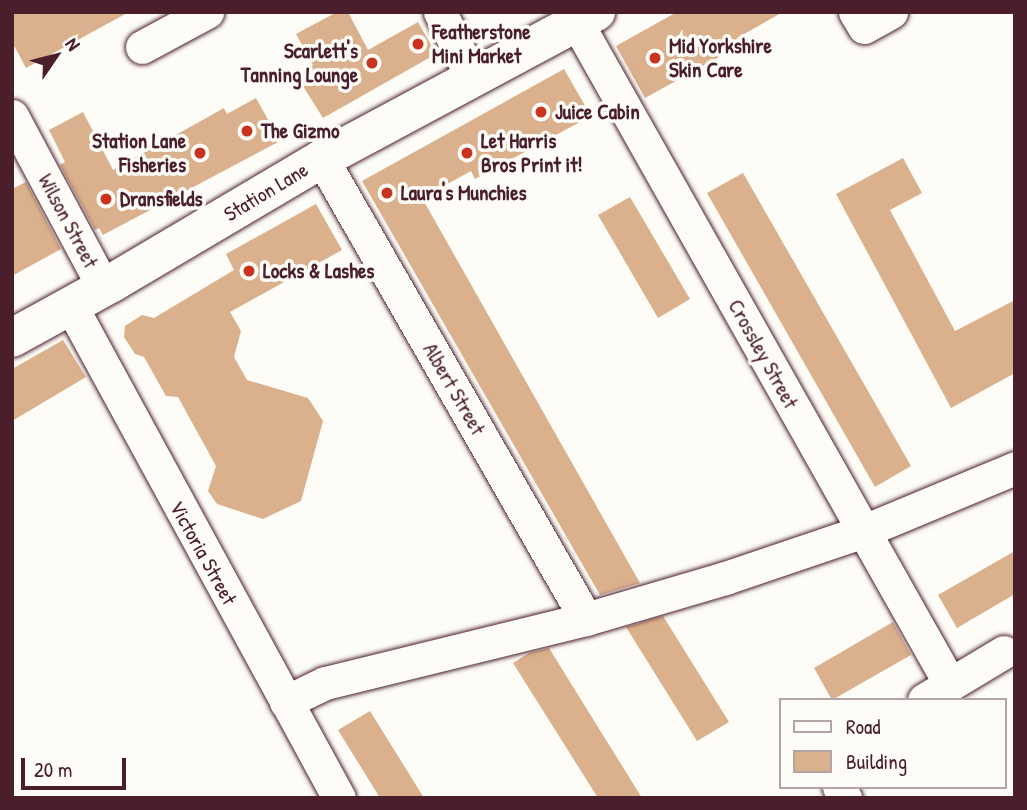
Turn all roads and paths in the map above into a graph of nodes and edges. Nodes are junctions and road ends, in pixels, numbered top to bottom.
1 (206, 12) edge
2 (440, 12) edge
3 (587, 18) edge
4 (142, 47) dead end
5 (472, 78) junction
6 (12, 116) edge
7 (322, 159) junction
8 (87, 297) junction
9 (12, 338) edge
10 (1015, 468) edge
11 (864, 531) junction
12 (586, 619) junction
13 (1004, 652) dead end
14 (937, 692) edge
15 (286, 702) junction
16 (339, 798) edge

1 - 4 street
2 - 5 street
3 - 5 main road, Station Lane
3 - 11 street, Crossley Street
5 - 7 main road, Station Lane
6 - 8 street, Wilson Street
7 - 8 main road, Station Lane
7 - 12 street, Albert Street
8 - 9 main road, Station Lane
8 - 15 street, Victoria Street
10 - 11 street
11 - 12 street
11 - 14 street, Crossley Street
12 - 15 street
13 - 14 street
15 - 16 street, Victoria Street

